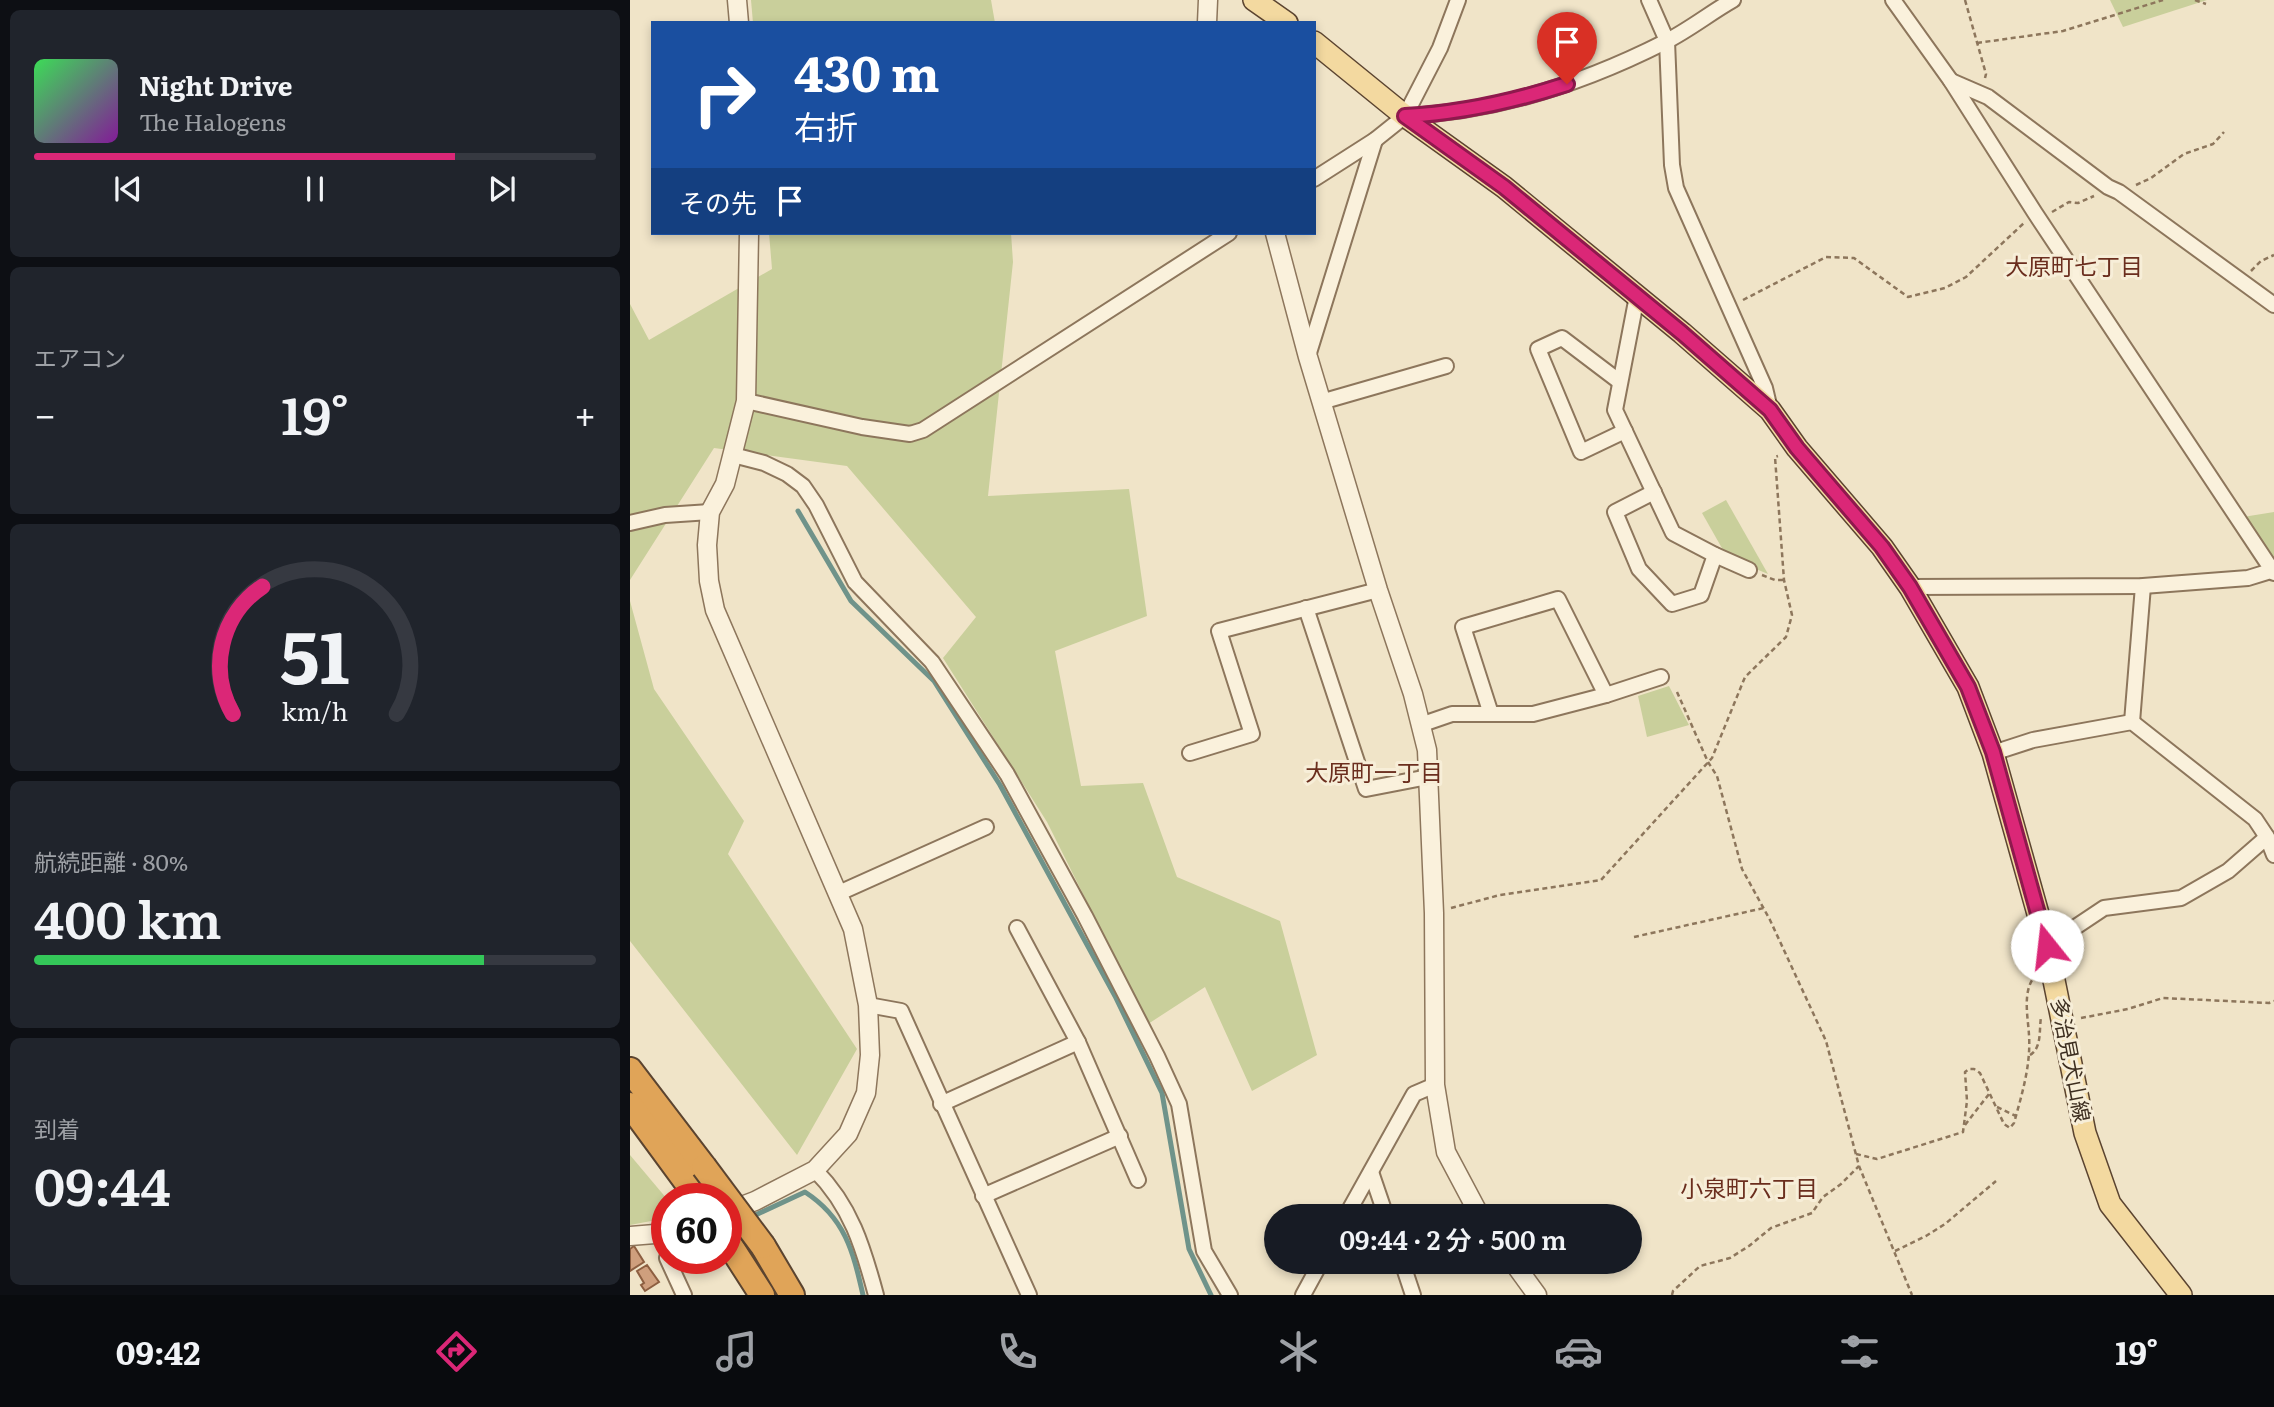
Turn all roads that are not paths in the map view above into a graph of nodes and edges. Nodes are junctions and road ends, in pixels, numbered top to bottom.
1 (737, 0) edge
2 (1208, 0) edge
3 (1254, 0) edge
4 (1458, 0) edge
5 (1649, 0) edge
6 (1733, 0) edge
7 (1893, 0) edge
8 (739, 21) edge
9 (1207, 21) edge
10 (1284, 21) edge
11 (1667, 41) junction
12 (1316, 44) edge
13 (1951, 81) junction
14 (1405, 116) junction
15 (1375, 141) junction
16 (1316, 177) edge
17 (749, 235) edge
18 (1226, 235) edge
19 (1276, 235) edge
20 (1637, 296) junction
21 (2274, 305) edge
22 (1308, 357) junction
23 (1446, 366) dead end
24 (1620, 382) junction
25 (746, 401) junction
26 (1321, 402) junction
27 (1770, 410) junction
28 (1625, 431) junction
29 (733, 456) junction
30 (1654, 492) junction
31 (710, 512) junction
32 (630, 523) edge
33 (1714, 555) junction
34 (1749, 570) road end
35 (2274, 571) edge
36 (2143, 586) junction
37 (1910, 587) junction
38 (1378, 590) junction
39 (1306, 608) junction
40 (1661, 677) dead end
41 (1606, 695) junction
42 (1492, 714) junction
43 (2132, 722) junction
44 (1420, 724) junction
45 (1993, 752) junction
46 (1190, 753) dead end
47 (1428, 777) junction
48 (986, 827) dead end
49 (2267, 837) junction
50 (2274, 855) edge
51 (839, 893) junction
52 (1017, 928) dead end
53 (2049, 956) junction
54 (868, 1005) junction
55 (1078, 1042) junction
56 (630, 1070) edge
57 (1435, 1085) junction
58 (942, 1104) junction
59 (630, 1105) edge
60 (1120, 1136) junction
61 (693, 1170) junction
62 (815, 1170) junction
63 (1371, 1172) junction
64 (1138, 1180) dead end
65 (696, 1183) edge
66 (983, 1196) junction
67 (1353, 1204) edge
68 (1382, 1204) edge
69 (1474, 1204) edge
70 (742, 1206) edge
71 (651, 1235) edge
72 (630, 1236) edge
73 (742, 1263) edge
74 (675, 1274) edge
75 (1314, 1274) edge
76 (1409, 1274) edge
77 (1522, 1274) edge
78 (684, 1295) edge
79 (762, 1295) edge
80 (792, 1295) edge
81 (876, 1295) edge
82 (1029, 1295) edge
83 (1230, 1295) edge
84 (1303, 1295) edge
85 (1413, 1295) edge
86 (1537, 1295) edge
87 (2181, 1295) edge

1 - 8 street
2 - 9 street
3 - 10 main road
4 - 14 street
5 - 11 street
6 - 11 street
7 - 13 street
11 - 14 street
11 - 27 street
12 - 14 main road, 多治見犬山線
13 - 21 street
13 - 35 street
14 - 15 street
14 - 20 main road, 多治見犬山線
15 - 16 street
15 - 22 street
17 - 25 street
18 - 25 street
19 - 22 street
20 - 24 street
20 - 27 main road, 多治見犬山線
22 - 26 street
23 - 26 street
24 - 28 street
24 - 28 street
25 - 29 street
26 - 38 street
27 - 37 main road, 多治見犬山線
28 - 30 street
29 - 31 street
29 - 83 street
30 - 33 street
30 - 33 street
31 - 32 street
31 - 51 street
33 - 34 street
35 - 36 street
36 - 37 street
36 - 43 street
37 - 45 main road, 多治見犬山線
38 - 39 street
38 - 44 street
39 - 46 street
39 - 47 street
40 - 41 street
41 - 42 street
41 - 42 street
42 - 44 street
43 - 45 street
43 - 49 street
44 - 47 street
45 - 53 main road, 多治見犬山線
47 - 57 street
48 - 51 street
49 - 50 street
49 - 53 street
51 - 54 street
52 - 55 street
53 - 87 main road, 多治見犬山線
54 - 58 street
54 - 62 street
55 - 58 street
55 - 60 street
56 - 61 highway
57 - 63 street
57 - 69 street
58 - 66 street
59 - 61 highway
60 - 64 street
60 - 66 street
61 - 65 highway
61 - 80 highway, bridge
62 - 70 street
62 - 81 street
63 - 67 street
63 - 68 street
66 - 82 street
71 - 72 street
73 - 79 highway
74 - 78 street
75 - 84 street
76 - 85 street
77 - 86 street

